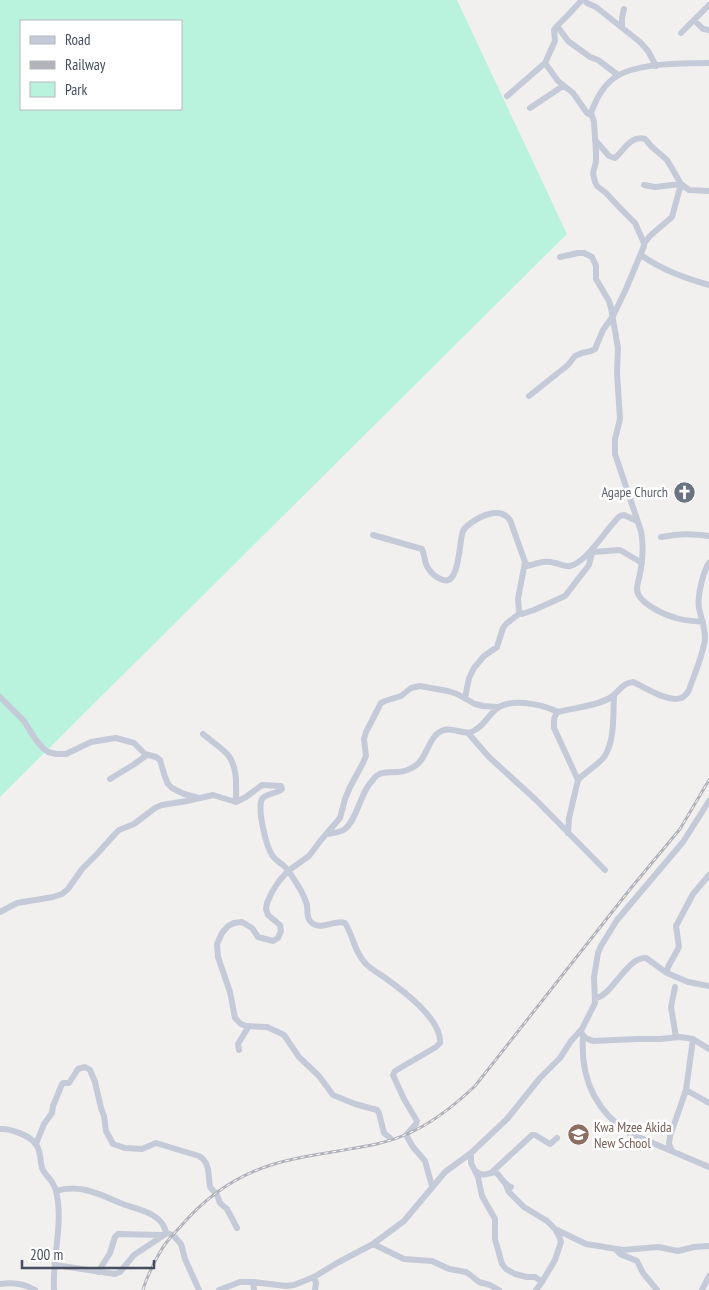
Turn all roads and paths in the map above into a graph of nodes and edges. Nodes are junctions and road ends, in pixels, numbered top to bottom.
1 (583, 0) edge
2 (602, 0) edge
3 (709, 5) edge
4 (596, 7) junction
5 (624, 9) dead end
6 (694, 20) junction
7 (556, 26) junction
8 (622, 28) junction
9 (709, 30) edge
10 (681, 33) dead end
11 (545, 63) junction
12 (709, 63) edge
13 (656, 66) junction
14 (618, 75) junction
15 (563, 86) junction
16 (507, 96) dead end
17 (530, 108) dead end
18 (591, 115) junction
19 (595, 140) junction
20 (681, 184) junction
21 (644, 185) dead end
22 (709, 190) edge
23 (644, 243) junction
24 (641, 255) junction
25 (560, 258) dead end
26 (709, 285) edge
27 (613, 316) junction
28 (529, 396) dead end
29 (637, 521) junction
30 (373, 535) dead end
31 (709, 536) edge
32 (661, 537) dead end
33 (593, 550) junction
34 (524, 562) junction
35 (642, 563) junction
36 (709, 563) edge
37 (520, 613) junction
38 (703, 622) junction
39 (614, 696) junction
40 (0, 697) edge
41 (465, 698) junction
42 (498, 707) junction
43 (558, 712) junction
44 (468, 733) junction
45 (204, 734) dead end
46 (147, 755) junction
47 (110, 778) dead end
48 (578, 780) junction
49 (200, 798) junction
50 (709, 801) edge
51 (236, 802) junction
52 (568, 833) junction
53 (326, 834) junction
54 (605, 870) dead end
55 (288, 872) junction
56 (709, 875) edge
57 (0, 912) edge
58 (667, 973) junction
59 (709, 986) edge
60 (675, 987) dead end
61 (596, 998) junction
62 (249, 1026) junction
63 (582, 1032) junction
64 (676, 1037) junction
65 (693, 1039) junction
66 (709, 1049) edge
67 (239, 1050) dead end
68 (686, 1090) junction
69 (709, 1102) edge
70 (0, 1129) edge
71 (390, 1138) dead end
72 (557, 1138) dead end
73 (36, 1144) junction
74 (672, 1151) junction
75 (471, 1153) junction
76 (709, 1167) edge
77 (476, 1171) junction
78 (491, 1173) junction
79 (432, 1186) junction
80 (56, 1191) junction
81 (237, 1228) dead end
82 (555, 1229) junction
83 (164, 1234) junction
84 (373, 1244) junction
85 (709, 1246) edge
86 (615, 1249) junction
87 (55, 1264) junction
88 (98, 1272) junction
89 (709, 1276) edge
90 (314, 1277) junction
91 (253, 1282) junction
92 (542, 1282) junction
93 (0, 1284) edge
94 (35, 1290) edge
95 (54, 1290) edge
96 (198, 1290) edge
97 (219, 1290) edge
98 (254, 1290) edge
99 (314, 1290) edge
100 (500, 1290) edge
101 (536, 1290) edge
102 (657, 1290) edge
103 (703, 1290) edge

1 - 4 street
1 - 7 street
2 - 4 street
3 - 6 street
4 - 8 street
5 - 8 street
6 - 9 street
6 - 10 street
7 - 11 street
7 - 14 street
8 - 13 street
11 - 15 street
11 - 16 street
12 - 13 street
13 - 14 street
14 - 18 street
15 - 17 street
15 - 18 street
18 - 19 street
19 - 20 street
19 - 23 street
20 - 21 street
20 - 22 street
20 - 23 street
23 - 24 street
24 - 26 street
24 - 27 street
25 - 27 street
27 - 28 street
27 - 29 street
29 - 33 street
29 - 35 street
30 - 34 street
31 - 32 street
33 - 34 street
33 - 35 street
33 - 37 street
34 - 37 street
35 - 38 street
36 - 38 street
37 - 41 street
38 - 39 street
39 - 43 street
39 - 48 street
40 - 46 street
41 - 42 street
41 - 53 street
42 - 43 street
42 - 44 street
43 - 48 street
44 - 52 street
44 - 53 street
45 - 51 street
46 - 47 street
46 - 49 street
48 - 52 street
49 - 51 street
49 - 57 street
50 - 61 street
51 - 55 street
52 - 54 street
53 - 55 street
55 - 62 street
55 - 79 street
56 - 58 street
58 - 59 street
58 - 61 street
60 - 64 street
61 - 63 street
62 - 67 street
62 - 71 street
63 - 64 street
63 - 74 street
63 - 75 street
64 - 65 street
65 - 66 street
65 - 68 street
68 - 69 street
68 - 74 street
70 - 73 street
72 - 78 street
73 - 80 street
73 - 81 street
74 - 76 street
75 - 77 street
75 - 79 street
77 - 78 street
77 - 92 street
78 - 82 street
79 - 84 street
80 - 83 street
80 - 87 street
82 - 86 street
82 - 92 street
83 - 88 street
83 - 88 street
83 - 96 street
84 - 90 street
84 - 100 street
85 - 86 street
86 - 102 street
87 - 88 street
87 - 95 street
89 - 103 street
90 - 91 street
90 - 99 street
91 - 97 street
91 - 98 street
92 - 101 street
93 - 94 street

